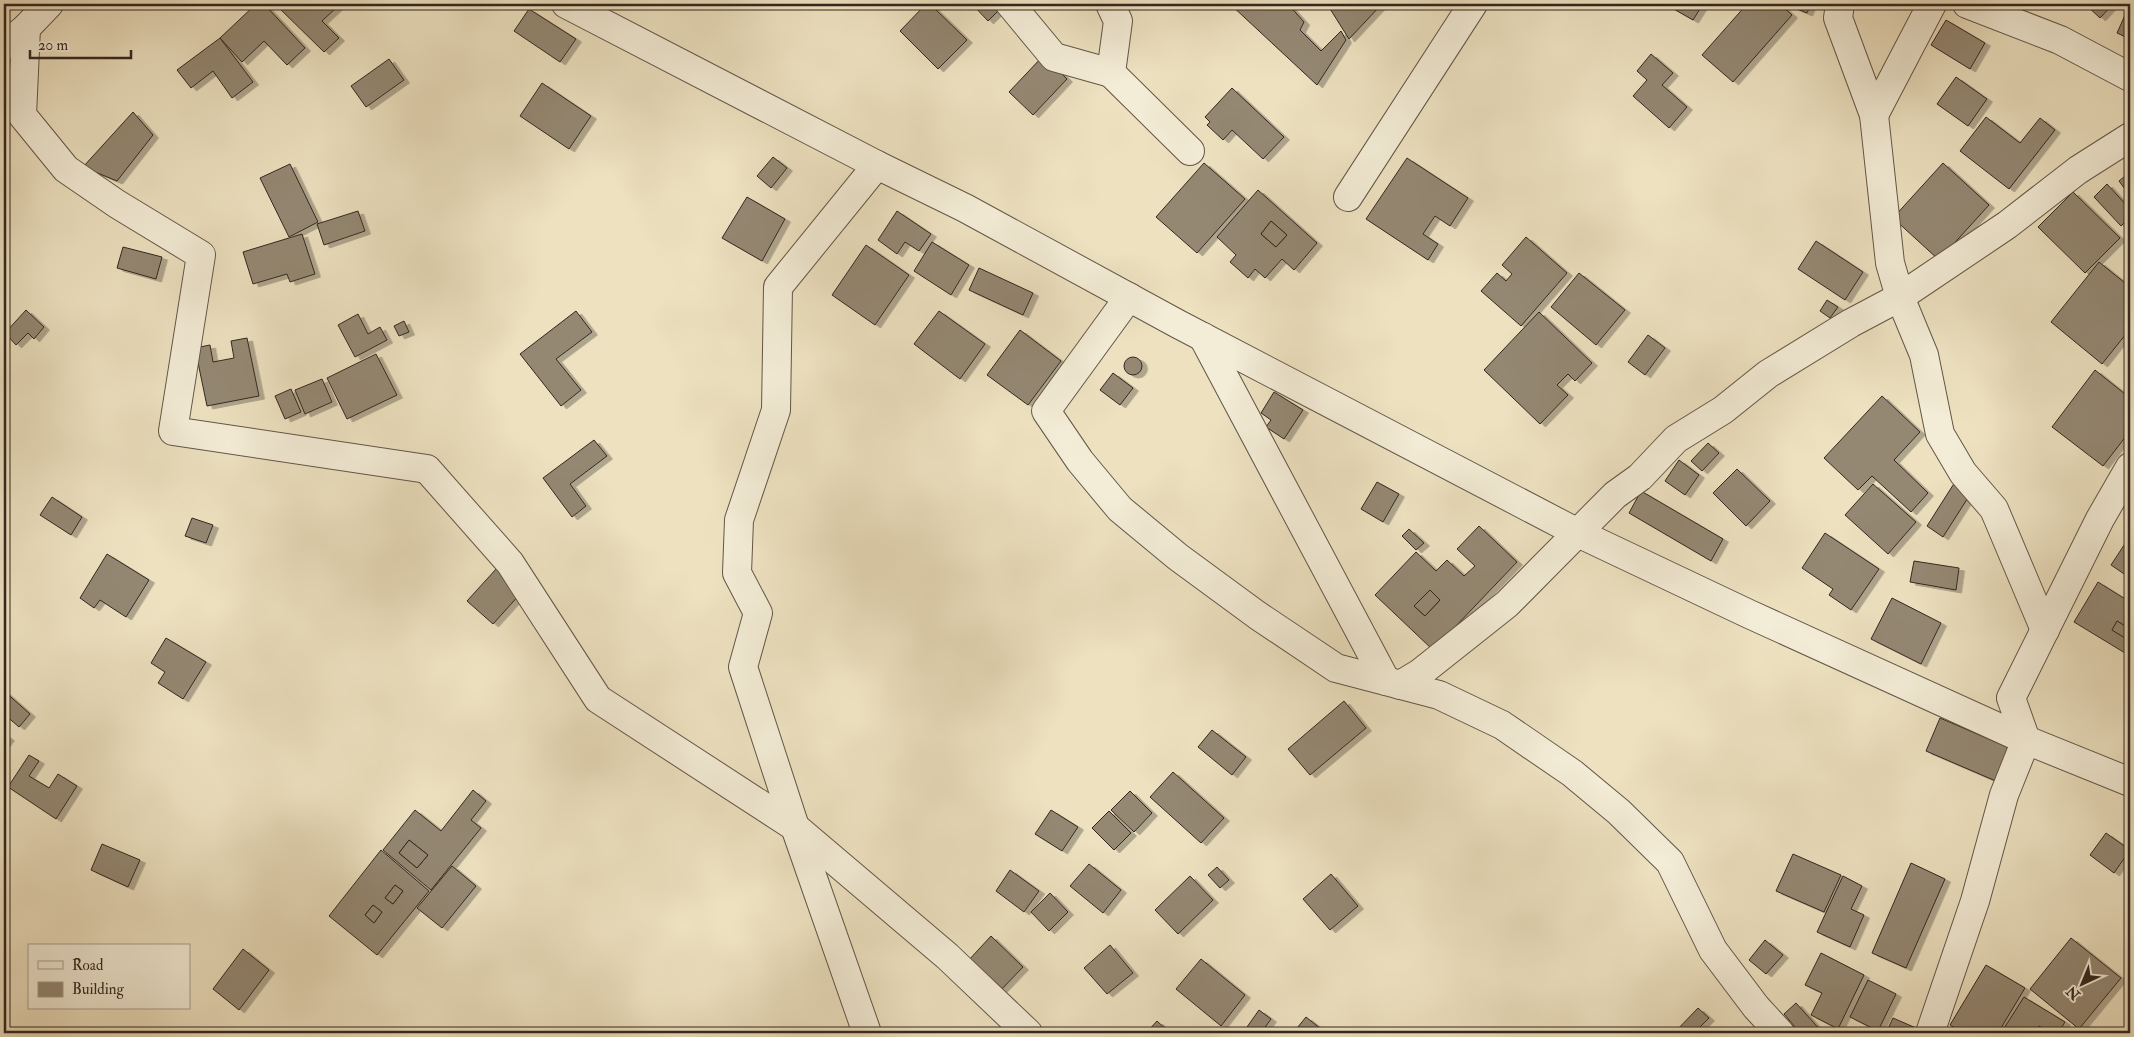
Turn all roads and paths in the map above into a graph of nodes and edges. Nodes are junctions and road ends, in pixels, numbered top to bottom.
1 (49, 4) edge
2 (566, 4) edge
3 (1010, 4) edge
4 (1110, 4) edge
5 (1473, 4) edge
6 (1840, 4) edge
7 (1932, 4) edge
8 (1967, 4) edge
9 (26, 28) junction
10 (4, 46) edge
11 (1111, 73) junction
12 (2130, 77) edge
13 (1874, 115) junction
14 (2130, 137) edge
15 (1190, 151) dead end
16 (877, 165) junction
17 (1348, 197) dead end
18 (1129, 297) junction
19 (1900, 297) junction
20 (1203, 337) junction
21 (2130, 467) edge
22 (1578, 533) junction
23 (2045, 630) junction
24 (1393, 683) junction
25 (2026, 740) junction
26 (2130, 782) edge
27 (795, 827) junction
28 (868, 1033) edge
29 (1028, 1033) edge
30 (1780, 1033) edge
31 (1930, 1033) edge

1 - 9 street
2 - 16 street
3 - 11 street
4 - 11 street
5 - 17 street
6 - 13 street
7 - 13 street
8 - 12 street
9 - 10 street
9 - 27 street
11 - 15 street
13 - 19 street
14 - 19 street
16 - 18 street
16 - 27 street
18 - 20 street
18 - 24 street
19 - 22 street
19 - 23 street
20 - 22 street
20 - 24 street
21 - 23 street
22 - 24 street
22 - 25 street
23 - 25 street
24 - 30 street
25 - 26 street
25 - 31 street
27 - 28 street
27 - 29 street

